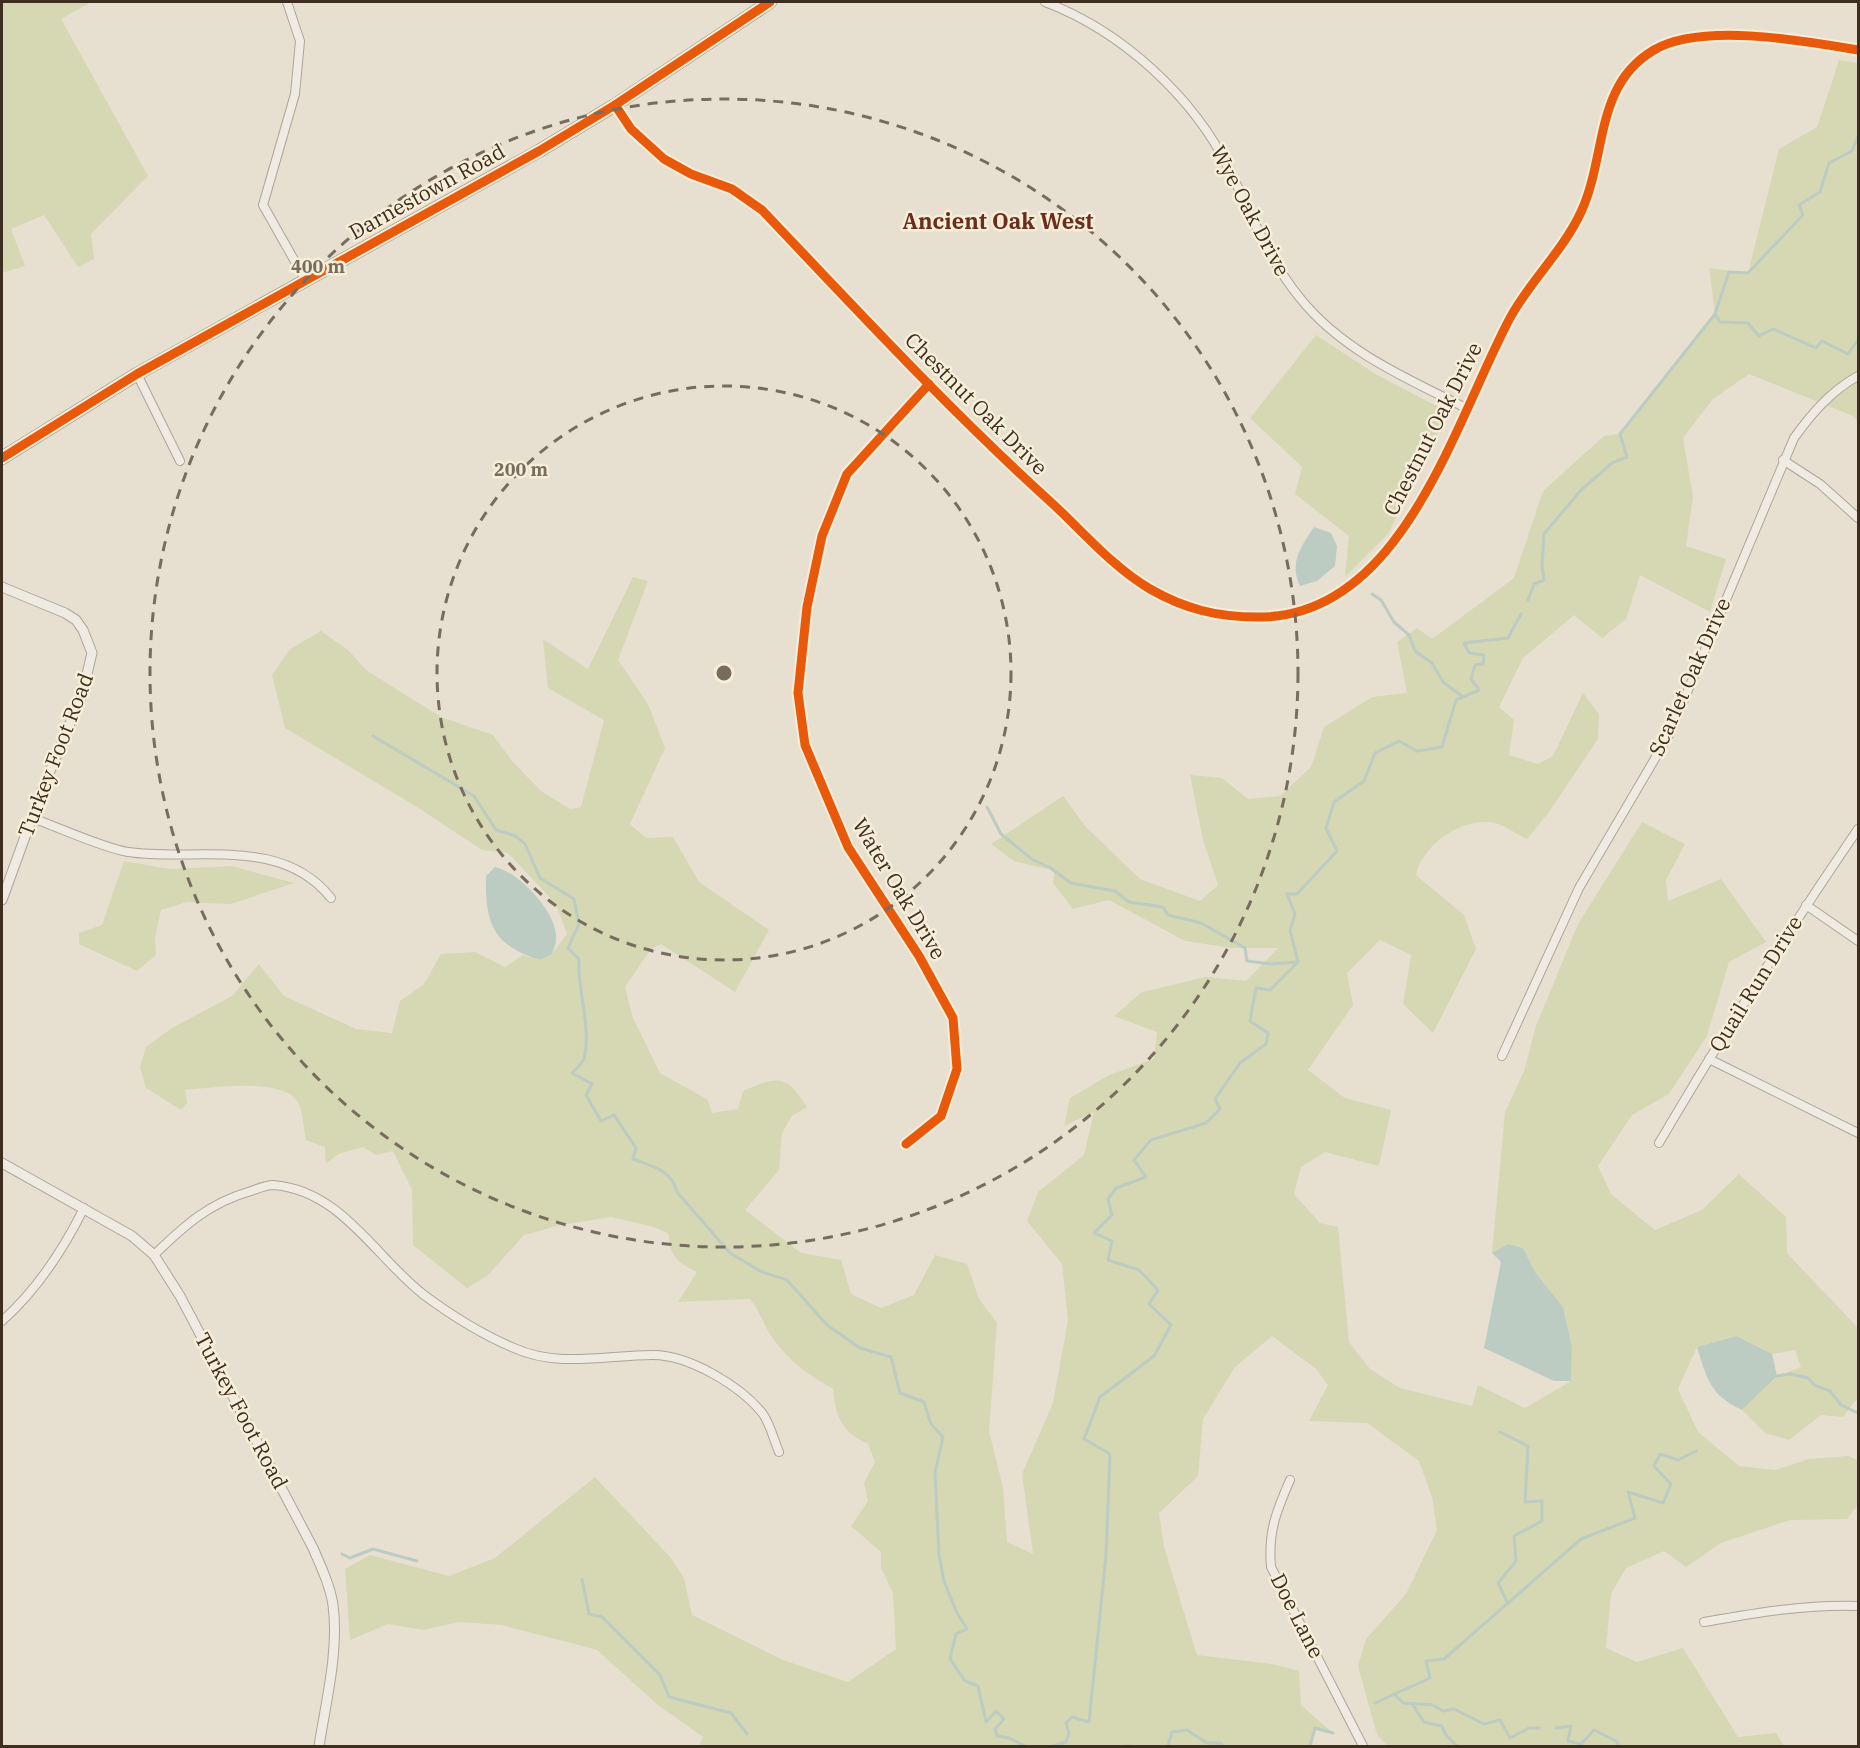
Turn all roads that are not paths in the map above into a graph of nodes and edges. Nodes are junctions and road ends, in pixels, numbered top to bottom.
1 (287, 2) edge
2 (770, 2) edge
3 (1045, 2) edge
4 (1858, 50) edge
5 (615, 105) junction
6 (306, 281) junction
7 (137, 374) junction
8 (1858, 376) edge
9 (929, 384) junction
10 (1466, 408) junction
11 (2, 458) edge
12 (1783, 460) junction
13 (180, 461) dead end
14 (1858, 518) edge
15 (2, 587) edge
16 (32, 818) junction
17 (1858, 829) edge
18 (331, 898) dead end
19 (2, 900) edge
20 (1806, 905) junction
21 (1858, 941) edge
22 (1502, 1056) dead end
23 (1709, 1059) junction
24 (1858, 1133) edge
25 (1659, 1143) dead end
26 (906, 1144) dead end
27 (2, 1163) edge
28 (84, 1208) junction
29 (154, 1255) junction
30 (2, 1321) edge
31 (779, 1452) dead end
32 (1290, 1480) dead end
33 (1858, 1606) edge
34 (1704, 1622) dead end
35 (319, 1746) edge
36 (1363, 1746) edge

1 - 6 street
2 - 5 main road, Darnestown Road
3 - 10 street, Wye Oak Drive
4 - 10 street, Chestnut Oak Drive
5 - 6 main road, Darnestown Road
5 - 9 street, Chestnut Oak Drive
6 - 7 main road, Darnestown Road
7 - 11 main road, Darnestown Road
7 - 13 street
8 - 12 street, Scarlet Oak Drive
9 - 10 street, Chestnut Oak Drive
9 - 26 street, Water Oak Drive
12 - 14 street
12 - 22 street, Scarlet Oak Drive
15 - 16 street, Turkey Foot Road
16 - 18 street
16 - 19 street, Turkey Foot Road
17 - 20 street, Quail Run Drive
20 - 21 street
20 - 23 street, Quail Run Drive
23 - 24 street
23 - 25 street, Quail Run Drive
27 - 28 street, Turkey Foot Road
28 - 29 street, Turkey Foot Road
28 - 30 street
29 - 31 street
29 - 35 street, Turkey Foot Road
32 - 36 street, Doe Lane
33 - 34 street

